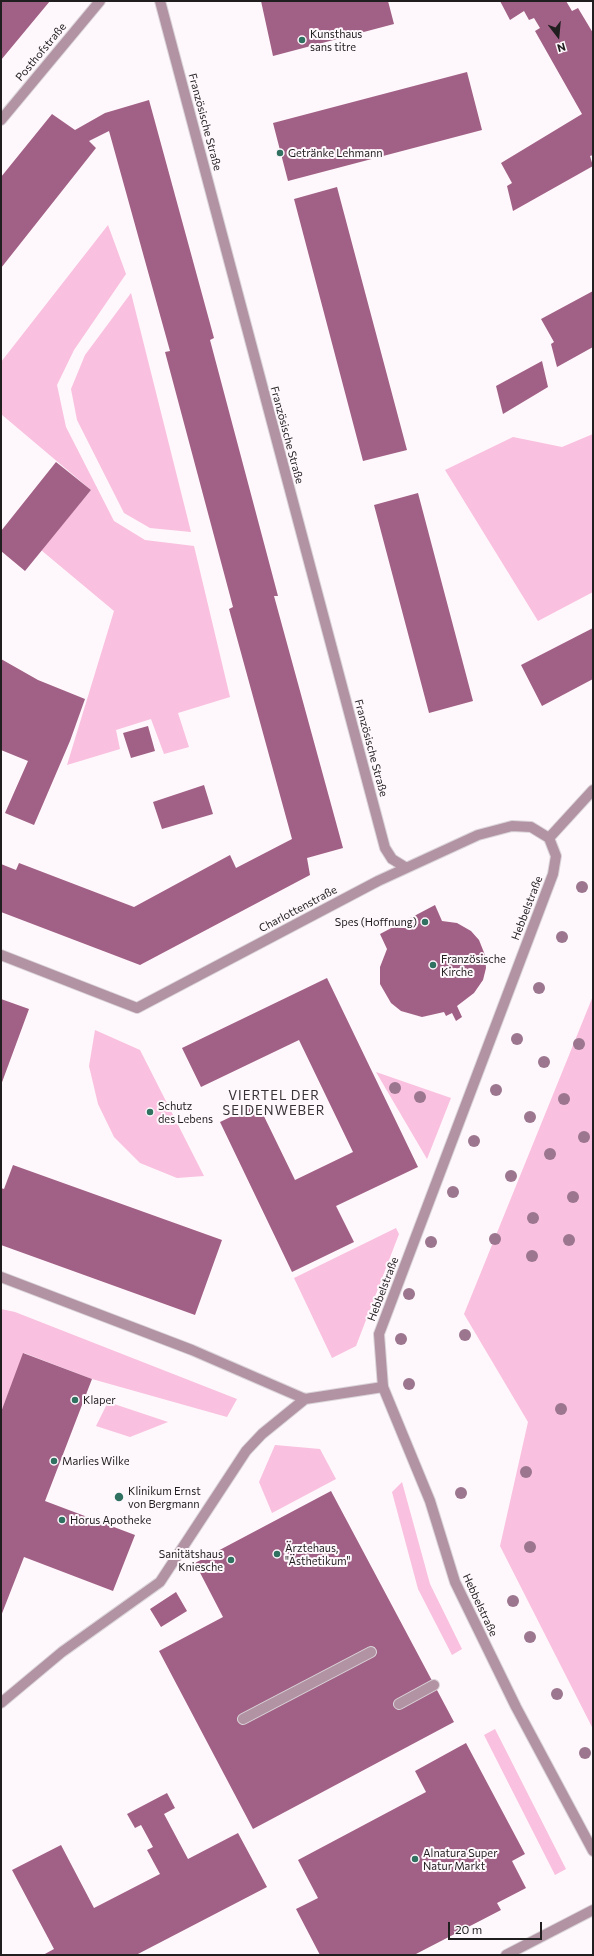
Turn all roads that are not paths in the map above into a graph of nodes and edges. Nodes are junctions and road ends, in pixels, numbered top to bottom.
1 (100, 1) edge
2 (160, 1) edge
3 (1, 120) edge
4 (593, 790) edge
5 (549, 838) junction
6 (405, 867) junction
7 (1, 955) edge
8 (1, 1277) edge
9 (383, 1387) junction
10 (306, 1398) junction
11 (371, 1652) dead end
12 (434, 1685) dead end
13 (1, 1704) edge
14 (399, 1704) dead end
15 (243, 1719) dead end
16 (593, 1851) edge
17 (593, 1910) edge
18 (506, 1955) edge

1 - 3 street, Posthofstraße
2 - 6 street, Französische Straße
4 - 5 street
5 - 6 street, Charlottenstraße
5 - 9 street, Hebbelstraße
6 - 7 street, Charlottenstraße
8 - 10 street
9 - 10 street
9 - 16 street, Hebbelstraße
10 - 13 street
11 - 15 street
12 - 14 street
17 - 18 street

